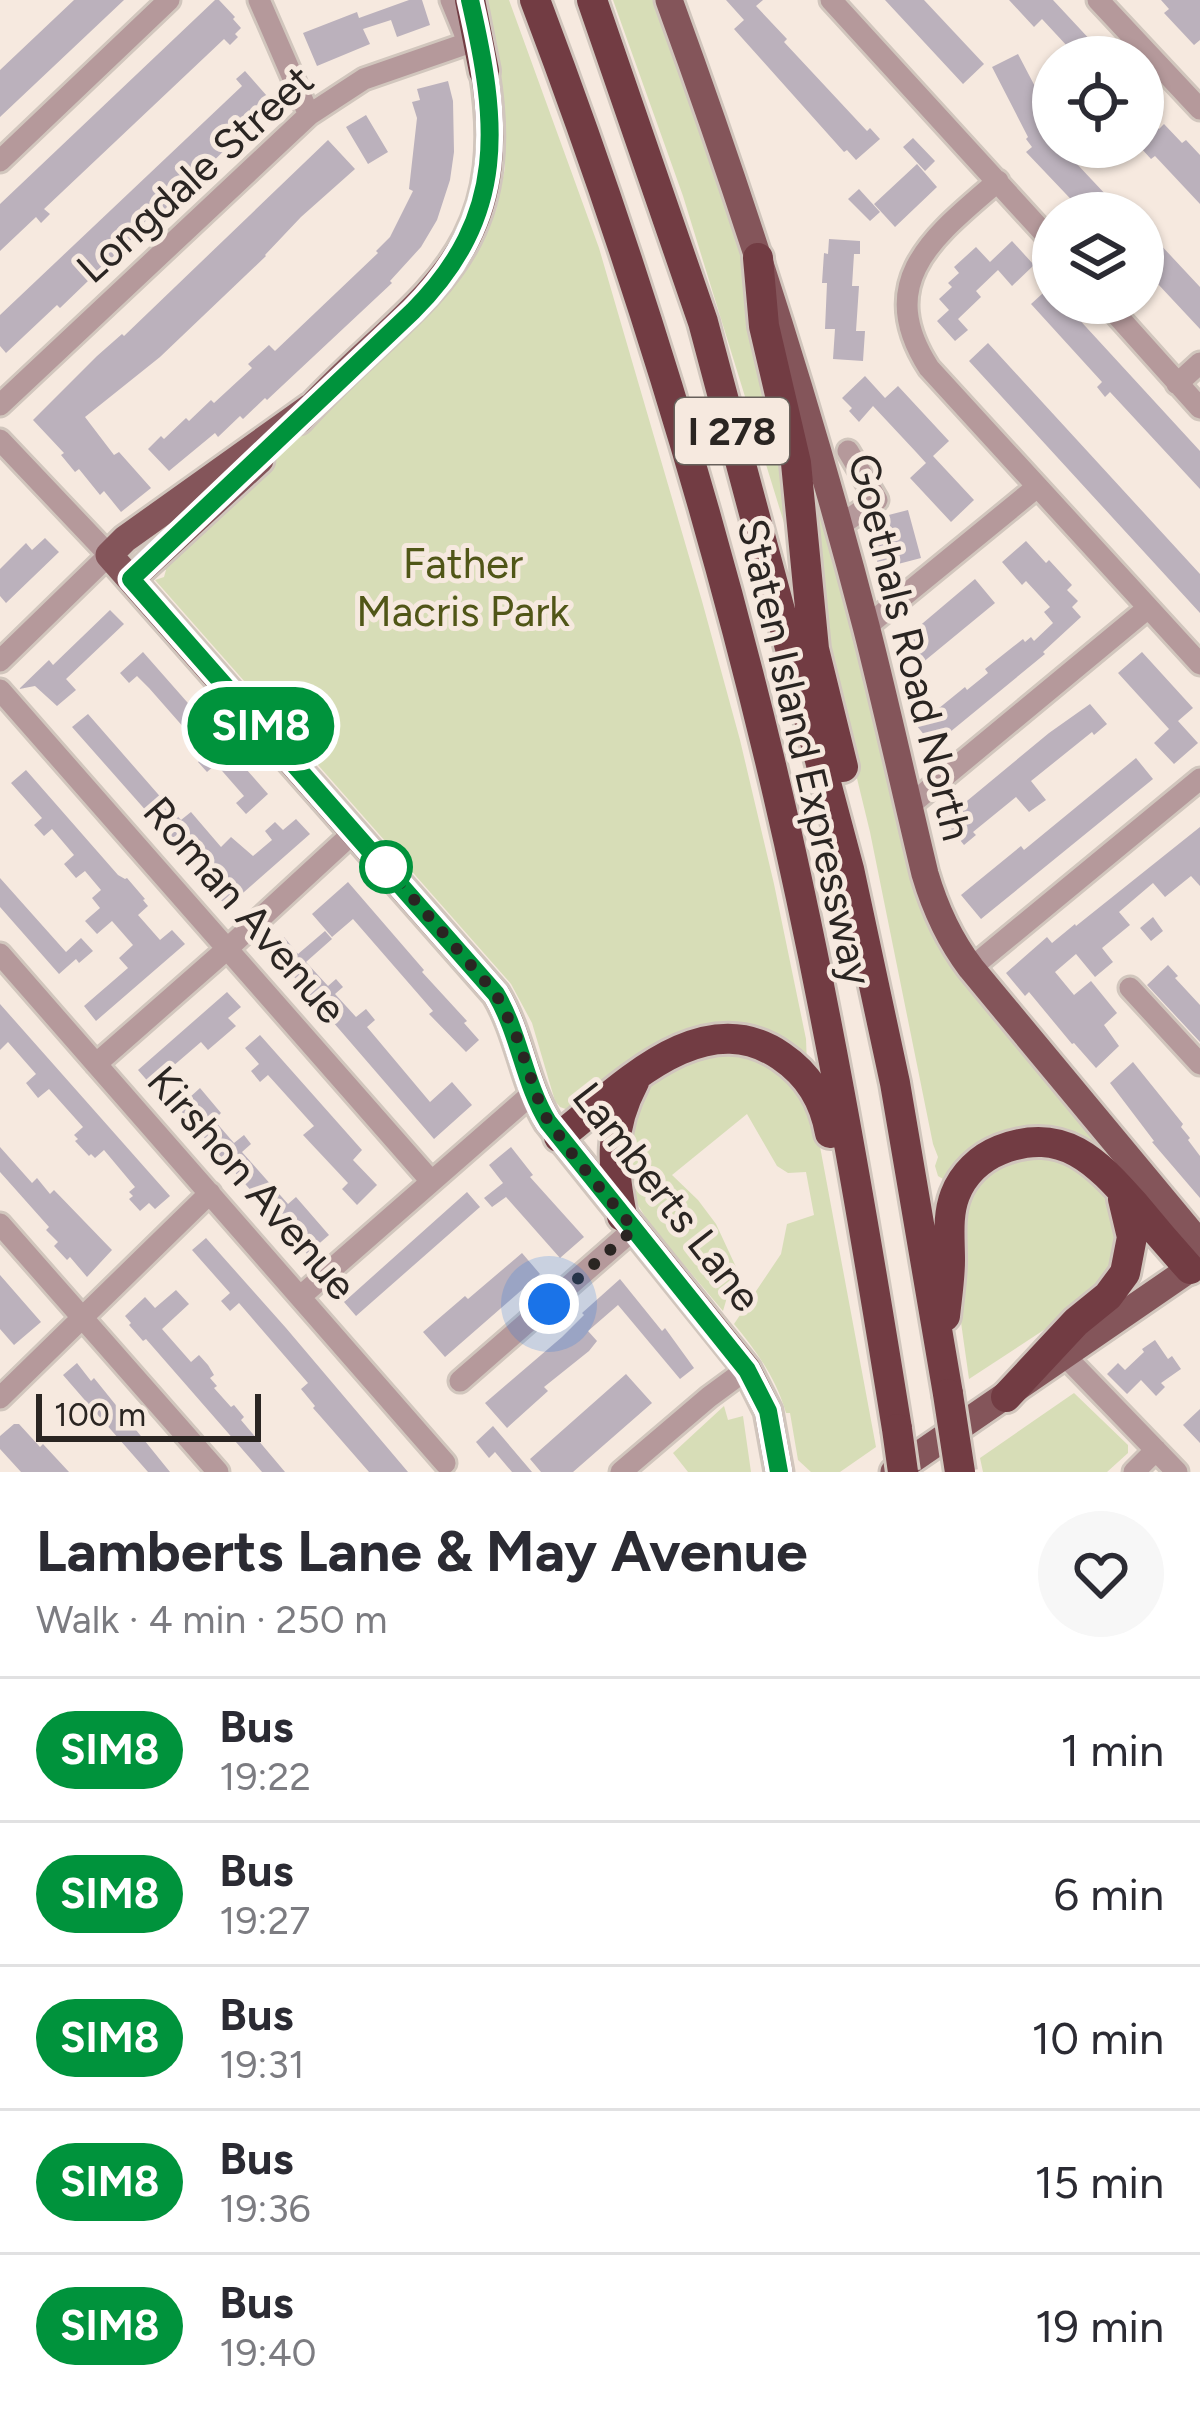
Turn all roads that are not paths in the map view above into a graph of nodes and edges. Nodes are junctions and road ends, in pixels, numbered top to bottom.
1 (169, 0) edge
2 (259, 0) edge
3 (451, 0) edge
4 (470, 0) edge
5 (536, 0) edge
6 (592, 0) edge
7 (669, 0) edge
8 (831, 0) edge
9 (1098, 0) edge
10 (468, 43) junction
11 (484, 71) junction
12 (1200, 110) edge
13 (309, 115) junction
14 (0, 161) edge
15 (998, 181) junction
16 (1032, 219) edge
17 (758, 258) junction
18 (1125, 324) edge
19 (1200, 363) edge
20 (1178, 384) junction
21 (0, 405) edge
22 (310, 407) junction
23 (1200, 407) edge
24 (0, 440) edge
25 (848, 451) dead end
26 (1037, 487) junction
27 (838, 526) junction
28 (109, 555) junction
29 (131, 579) junction
30 (1148, 608) junction
31 (866, 627) junction
32 (0, 661) edge
33 (1200, 664) edge
34 (0, 690) edge
35 (1200, 779) edge
36 (909, 806) junction
37 (354, 832) junction
38 (849, 869) junction
39 (227, 949) junction
40 (0, 954) edge
41 (971, 968) junction
42 (1130, 988) dead end
43 (96, 1064) junction
44 (1200, 1064) edge
45 (638, 1076) junction
46 (534, 1092) junction
47 (559, 1137) junction
48 (431, 1180) junction
49 (1114, 1182) junction
50 (210, 1193) junction
51 (628, 1222) junction
52 (0, 1224) edge
53 (1197, 1259) edge
54 (872, 1270) junction
55 (302, 1296) junction
56 (83, 1318) junction
57 (940, 1352) junction
58 (1065, 1356) junction
59 (747, 1370) junction
60 (460, 1382) dead end
61 (1006, 1397) junction
62 (0, 1398) edge
63 (1156, 1450) junction
64 (446, 1463) dead end
65 (782, 1468) edge
66 (218, 1472) edge
67 (621, 1472) edge
68 (899, 1472) edge
69 (960, 1472) edge
70 (1134, 1472) edge
71 (1177, 1472) edge

1 - 14 street
2 - 13 street
3 - 10 street
4 - 11 highway
5 - 54 highway, Staten Island Expressway / I 278
6 - 38 highway, Staten Island Expressway / I 278
7 - 17 main road, Goethals Road North
8 - 15 street
9 - 12 street
10 - 11 street
10 - 13 street, Longdale Street
11 - 22 main road
13 - 21 street, Longdale Street
15 - 16 street
15 - 26 street
17 - 27 main road, Goethals Road North
17 - 38 highway
18 - 20 street
19 - 20 street
20 - 23 street
22 - 28 main road
22 - 29 main road
24 - 28 street, Lamberts Lane
25 - 27 street
26 - 30 street
26 - 31 street
27 - 31 main road, Goethals Road North
28 - 29 main road, Lamberts Lane
28 - 32 street
29 - 37 main road, Lamberts Lane
30 - 33 street
30 - 36 street
31 - 36 main road, Goethals Road North
34 - 39 street, Roman Avenue
35 - 41 street
36 - 41 main road, Goethals Road North
37 - 39 street
37 - 46 main road, Lamberts Lane
38 - 57 highway, Staten Island Expressway / I 278
39 - 43 street
39 - 48 street, Roman Avenue
40 - 43 street, Kirshon Avenue
41 - 53 main road, Goethals Road North
42 - 44 street
43 - 50 street, Kirshon Avenue
45 - 47 highway
45 - 51 highway
45 - 54 highway
46 - 47 main road, Lamberts Lane
46 - 48 street
47 - 51 main road, Lamberts Lane
48 - 55 street
49 - 53 highway
49 - 57 highway
49 - 61 highway
50 - 55 street, Kirshon Avenue
50 - 56 street
51 - 59 main road, Lamberts Lane
51 - 60 street
52 - 56 street
53 - 58 main road
54 - 68 highway, Staten Island Expressway / I 278, bridge
55 - 64 street, Kirshon Avenue
56 - 62 street
56 - 66 street
57 - 69 highway, Staten Island Expressway / I 278, bridge
58 - 61 main road
58 - 63 street
59 - 65 main road, Lamberts Lane
59 - 67 street
61 - 68 main road
63 - 70 street
63 - 71 street

